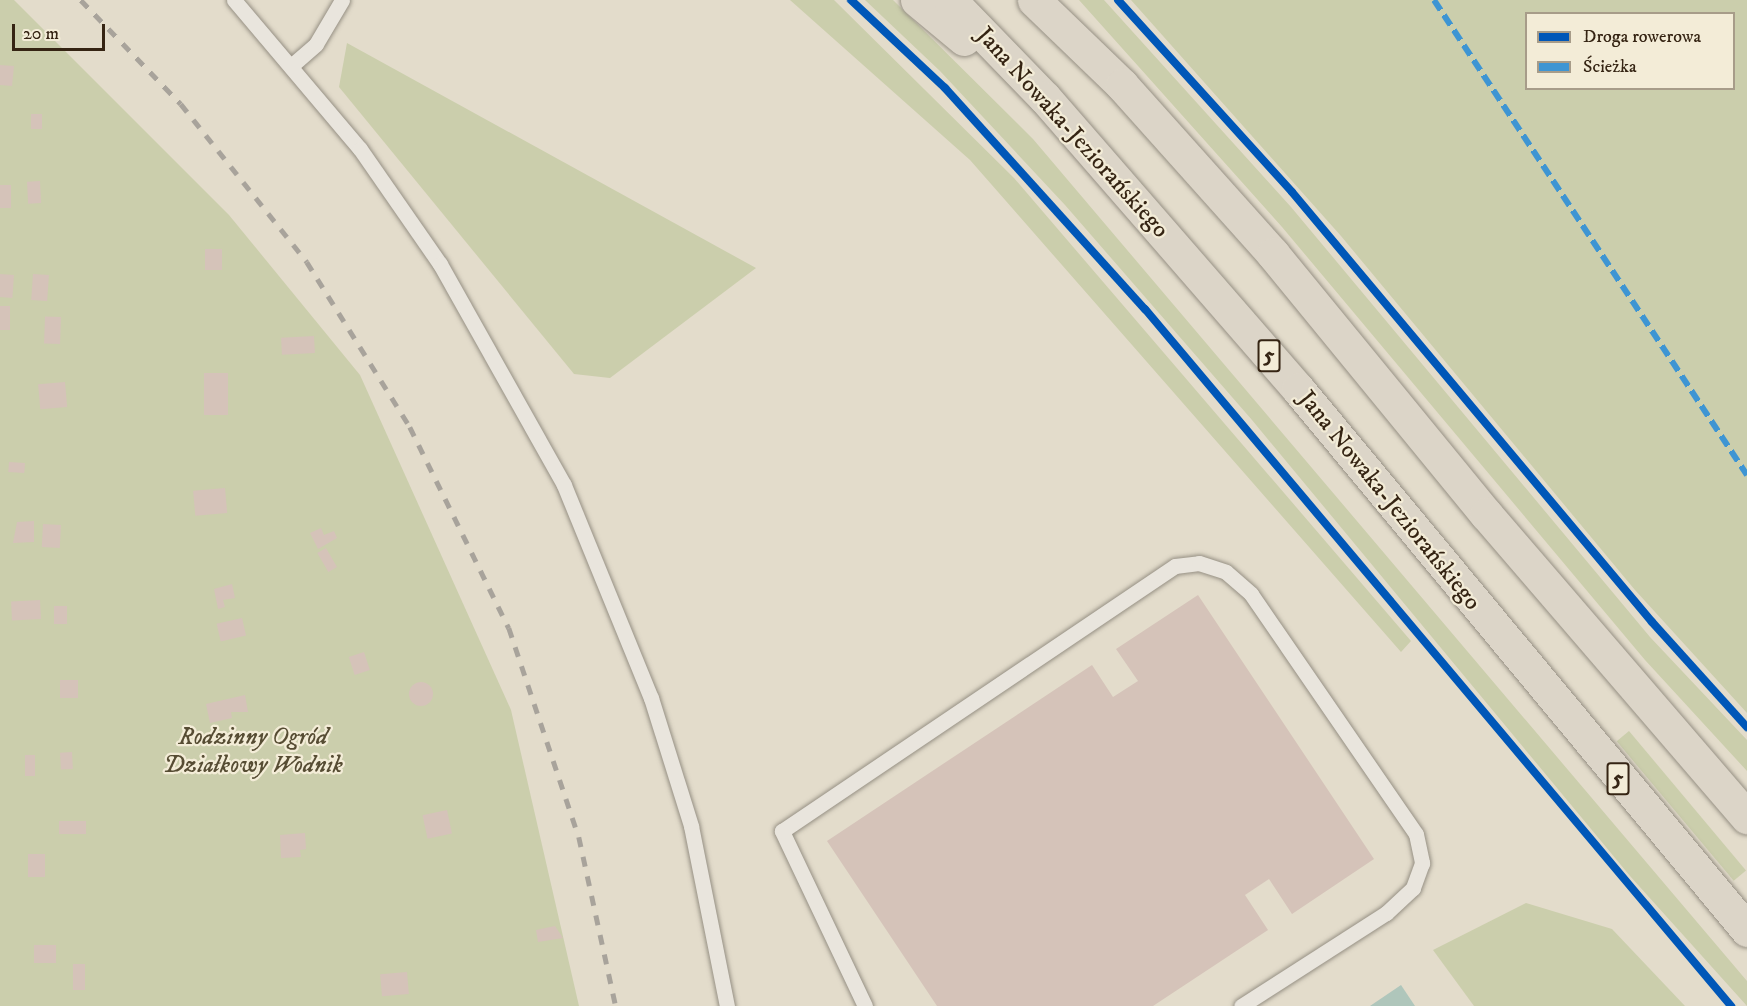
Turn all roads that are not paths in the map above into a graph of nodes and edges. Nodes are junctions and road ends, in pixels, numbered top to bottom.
1 (234, 0) edge
2 (342, 0) edge
3 (917, 0) edge
4 (950, 0) edge
5 (1034, 0) edge
6 (1051, 0) edge
7 (291, 66) junction
8 (1116, 78) junction
9 (1039, 91) junction
10 (1747, 817) edge
11 (1747, 930) edge
12 (728, 1006) edge
13 (865, 1006) edge
14 (1241, 1006) edge

1 - 7 lane
2 - 7 lane
3 - 9 main road
4 - 9 main road, Jana Nowaka-Jeziorańskiego / 5
5 - 8 main road
6 - 8 main road
7 - 12 lane
8 - 10 main road
9 - 11 main road, Jana Nowaka-Jeziorańskiego / 5
13 - 14 lane

